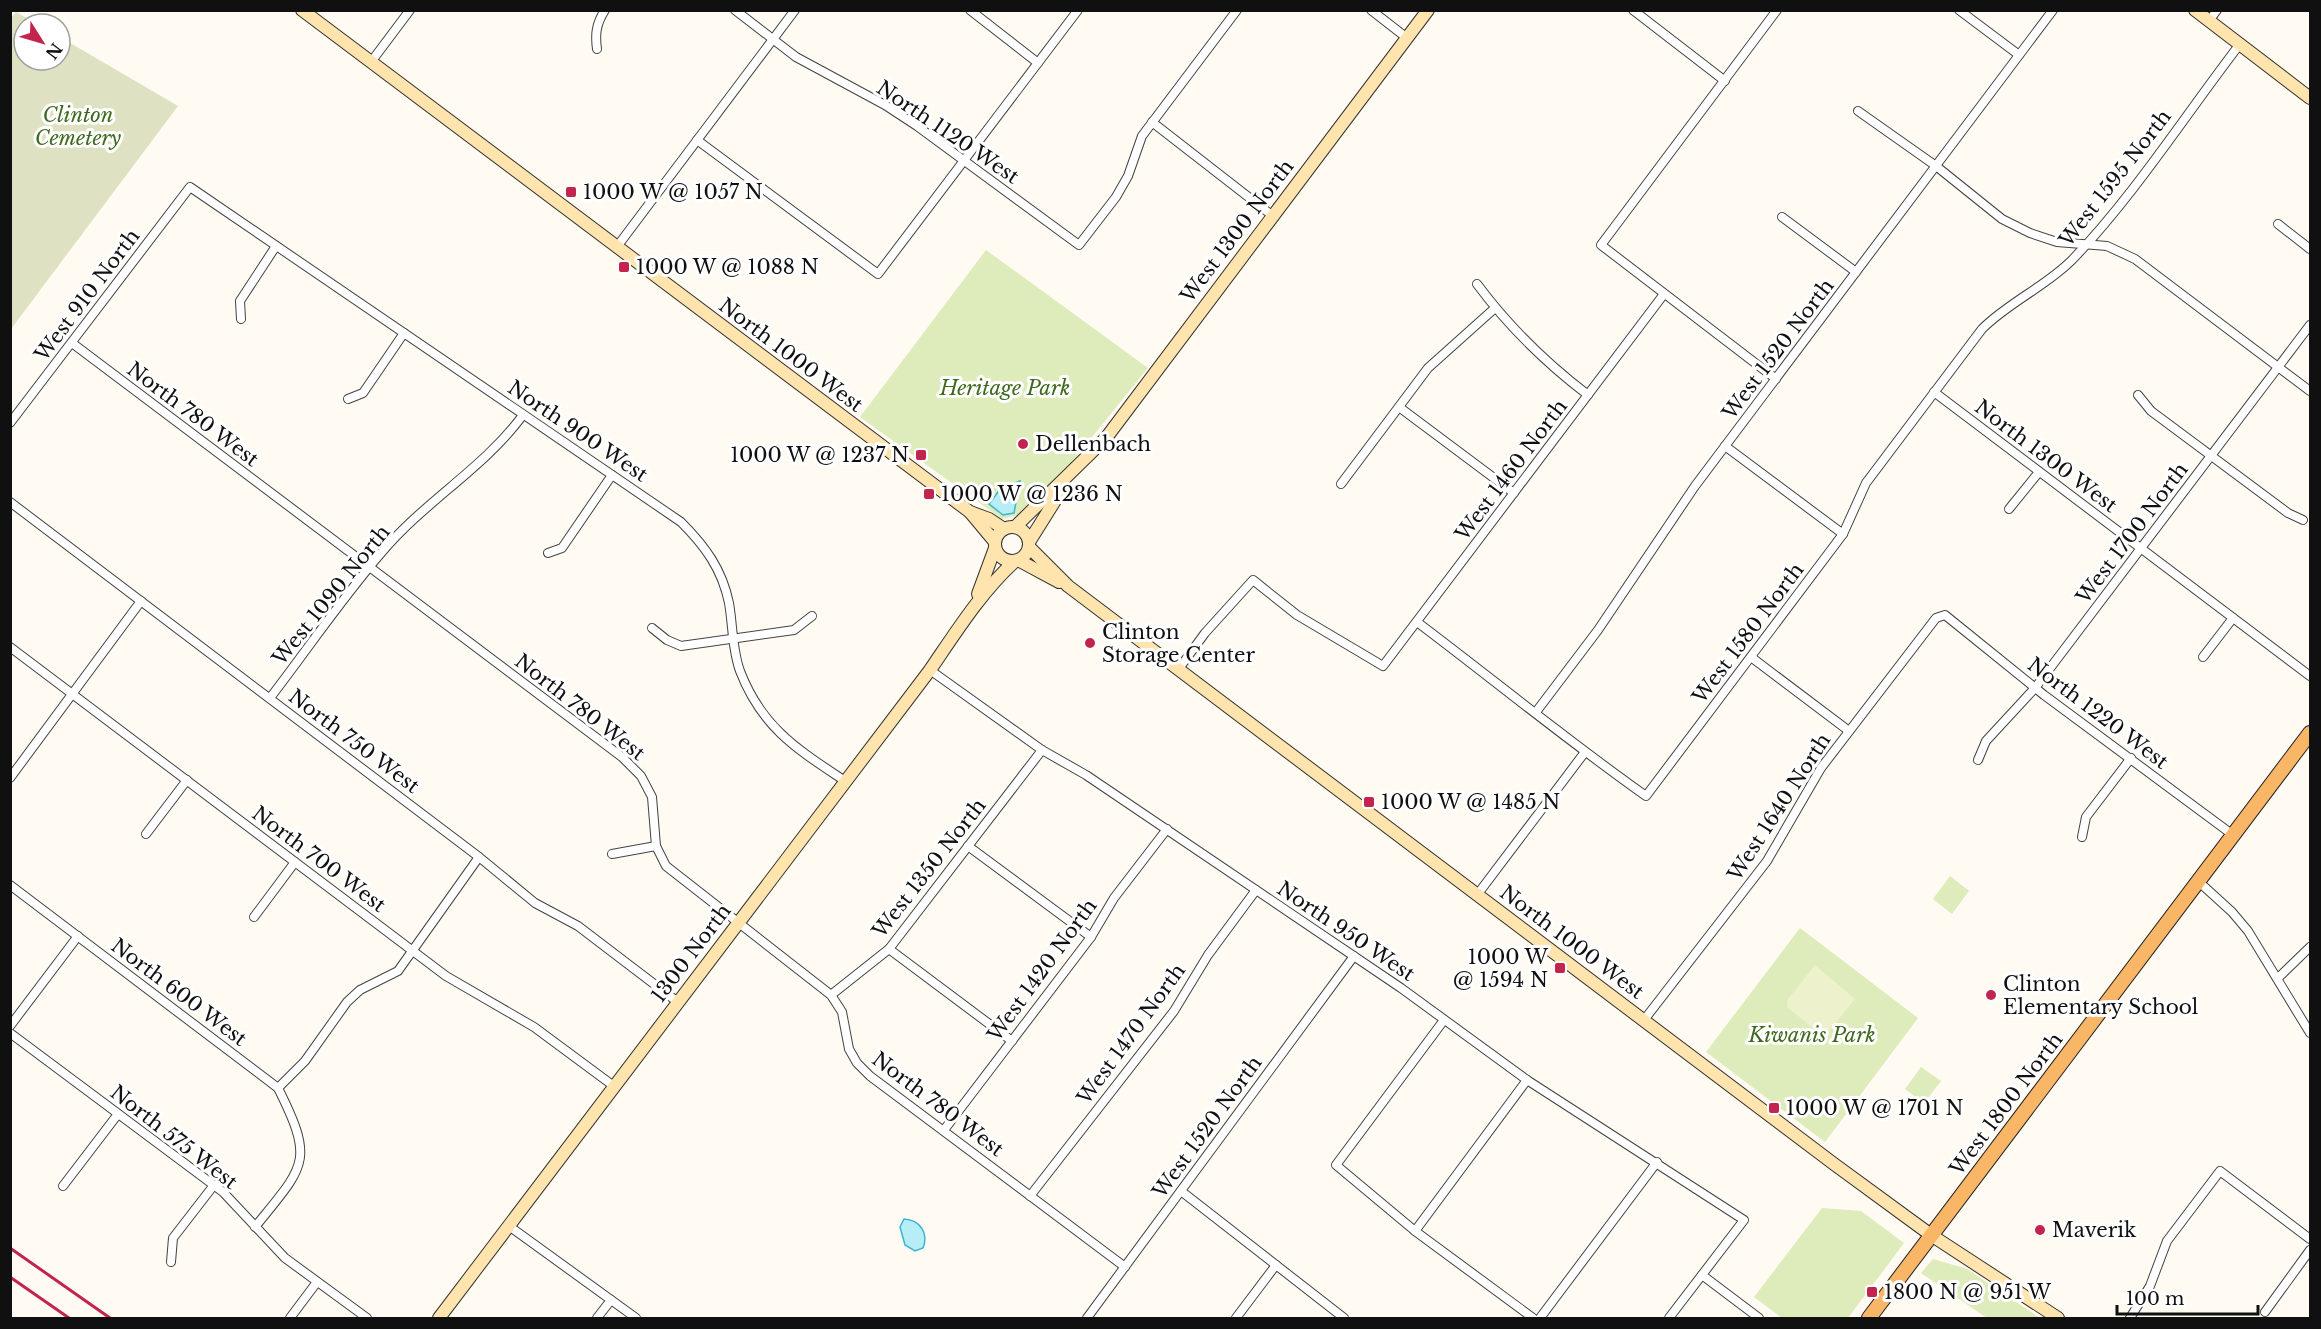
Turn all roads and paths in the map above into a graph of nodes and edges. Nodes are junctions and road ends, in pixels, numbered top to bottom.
1 (303, 10) edge
2 (410, 10) edge
3 (605, 10) edge
4 (735, 10) edge
5 (795, 10) edge
6 (970, 10) edge
7 (1078, 10) edge
8 (1237, 10) edge
9 (1371, 10) edge
10 (1428, 10) edge
11 (1633, 10) edge
12 (1777, 10) edge
13 (1959, 10) edge
14 (2053, 10) edge
15 (2195, 10) edge
16 (2217, 10) edge
17 (2209, 21) junction
18 (1407, 38) junction
19 (773, 39) junction
20 (2240, 45) junction
21 (597, 49) dead end
22 (2019, 55) junction
23 (371, 62) junction
24 (1038, 63) junction
25 (1725, 81) junction
26 (2310, 98) edge
27 (1858, 111) dead end
28 (1152, 122) junction
29 (697, 140) junction
30 (964, 161) junction
31 (1936, 166) junction
32 (190, 187) joint
33 (1273, 216) junction
34 (1782, 217) dead end
35 (2278, 224) dead end
36 (2087, 244) junction
37 (276, 246) junction
38 (616, 248) junction
39 (2310, 249) edge
40 (1856, 272) junction
41 (1477, 284) dead end
42 (1664, 294) junction
43 (1495, 308) junction
44 (242, 319) dead end
45 (2310, 325) edge
46 (404, 333) junction
47 (72, 343) junction
48 (2278, 367) junction
49 (1776, 379) junction
50 (2310, 391) edge
51 (1934, 392) junction
52 (1588, 395) junction
53 (2138, 395) dead end
54 (348, 399) dead end
55 (1399, 406) junction
56 (523, 415) junction
57 (10, 423) edge
58 (1725, 446) junction
59 (2211, 456) junction
60 (1073, 472) junction
61 (2039, 472) junction
62 (612, 475) junction
63 (1866, 483) joint
64 (1341, 484) dead end
65 (1514, 493) junction
66 (10, 502) edge
67 (2009, 509) dead end
68 (970, 512) junction
69 (2303, 520) dead end
70 (1009, 528) junction
71 (1843, 534) junction
72 (995, 545) junction
73 (1029, 545) junction
74 (2141, 548) junction
75 (548, 553) dead end
76 (1017, 560) junction
77 (370, 568) junction
78 (1068, 586) junction
79 (141, 601) junction
80 (972, 609) junction
81 (1945, 615) joint
82 (812, 616) dead end
83 (2233, 618) junction
84 (1417, 622) junction
85 (652, 628) dead end
86 (732, 639) junction
87 (10, 646) edge
88 (1751, 657) junction
89 (2203, 657) dead end
90 (930, 670) junction
91 (1178, 670) junction
92 (2310, 676) edge
93 (2035, 688) junction
94 (73, 694) junction
95 (270, 698) junction
96 (1536, 712) junction
97 (1849, 731) junction
98 (2310, 733) edge
99 (1042, 750) junction
100 (1584, 752) junction
101 (2131, 758) junction
102 (1978, 760) dead end
103 (10, 778) edge
104 (187, 780) junction
105 (845, 781) junction
106 (1167, 829) junction
107 (146, 834) dead end
108 (2233, 835) junction
109 (2082, 837) dead end
110 (657, 846) junction
111 (968, 846) junction
112 (612, 854) dead end
113 (479, 857) junction
114 (295, 862) junction
115 (2198, 881) junction
116 (10, 885) edge
117 (1256, 890) junction
118 (1477, 895) junction
119 (254, 917) dead end
120 (738, 922) junction
121 (78, 936) junction
122 (1090, 938) junction
123 (2310, 947) edge
124 (889, 949) junction
125 (413, 951) junction
126 (1354, 956) junction
127 (2278, 978) junction
128 (831, 996) junction
129 (679, 1003) junction
130 (1444, 1020) junction
131 (1644, 1020) junction
132 (10, 1026) edge
133 (10, 1033) edge
134 (2310, 1033) edge
135 (1012, 1041) junction
136 (1527, 1080) junction
137 (615, 1087) junction
138 (278, 1088) junction
139 (118, 1114) junction
140 (944, 1130) junction
141 (1657, 1162) junction
142 (214, 1185) junction
143 (63, 1186) dead end
144 (1181, 1191) junction
145 (1030, 1196) junction
146 (509, 1226) junction
147 (255, 1227) junction
148 (1415, 1231) junction
149 (1931, 1235) junction
150 (2310, 1239) edge
151 (2310, 1250) edge
152 (171, 1262) dead end
153 (1276, 1266) junction
154 (1125, 1267) junction
155 (1702, 1275) junction
156 (317, 1282) junction
157 (611, 1300) junction
158 (2265, 1312) dead end
159 (290, 1318) edge
160 (367, 1318) edge
161 (439, 1318) edge
162 (597, 1318) edge
163 (636, 1318) edge
164 (1087, 1318) edge
165 (1236, 1318) edge
166 (1344, 1318) edge
167 (1533, 1318) edge
168 (1540, 1318) edge
169 (1669, 1318) edge
170 (1760, 1318) edge
171 (1869, 1318) edge
172 (2058, 1318) edge
173 (2130, 1318) edge

1 - 23 street, North 1000 West
2 - 23 street
3 - 21 street
4 - 19 street, North 1120 West
5 - 19 street
6 - 24 street
7 - 24 street
8 - 28 street
9 - 18 street
10 - 18 street, West 1300 North
11 - 25 street
12 - 25 street
13 - 22 street
14 - 22 street, West 1520 North
15 - 17 street
16 - 17 street
17 - 20 street
18 - 33 street, West 1300 North
19 - 29 street
19 - 30 street, North 1120 West
20 - 26 street
20 - 36 street, West 1595 North
22 - 31 street, West 1520 North
23 - 38 street, North 1000 West
24 - 30 street
25 - 42 street
27 - 31 street
28 - 30 street, North 1120 West
28 - 33 street
29 - 30 street
29 - 38 street
31 - 36 street
31 - 40 street, West 1520 North
32 - 37 street, North 900 West
32 - 47 street, West 910 North
33 - 60 street, West 1300 North
34 - 40 street
35 - 39 street
36 - 48 street
36 - 51 street, West 1595 North
37 - 44 street
37 - 46 street, North 900 West
38 - 68 street, North 1000 West
40 - 49 street, West 1520 North
41 - 43 street
42 - 49 street
42 - 52 street, West 1460 North
43 - 52 street
43 - 55 street
45 - 48 street, West 1700 North
46 - 54 street
46 - 56 street, North 900 West
47 - 57 street, West 910 North
47 - 77 street, North 780 West
48 - 50 street
48 - 59 street, West 1700 North
49 - 58 street, West 1520 North
51 - 61 street, North 1300 West
51 - 63 street, West 1595 North
52 - 65 street, West 1460 North
53 - 59 street
55 - 64 street
55 - 65 street
56 - 62 street, North 900 West
56 - 77 street, West 1090 North
58 - 71 street
58 - 96 street, West 1520 North
59 - 69 street
59 - 74 street, West 1700 North
60 - 70 street, West 1300 North
60 - 73 street, West 1300 North
61 - 67 street
61 - 74 street, North 1300 West
62 - 75 street
62 - 86 street, North 900 West
63 - 71 street, West 1580 North
65 - 84 street, West 1460 North
66 - 79 street, North 750 West
68 - 70 street, North 1000 West
68 - 72 street, North 1000 West
70 - 72 street
70 - 73 street
71 - 88 street, West 1580 North
72 - 76 street
72 - 80 street, 1300 North
73 - 76 street
73 - 78 street, North 1000 West
74 - 83 street, North 1300 West
74 - 93 street, West 1700 North
76 - 78 street, North 1000 West
76 - 80 street, 1300 North
77 - 95 street, West 1090 North
77 - 110 street, North 780 West
78 - 91 street, North 1000 West
79 - 94 street
79 - 95 street, North 750 West
80 - 90 street, 1300 North
81 - 93 street, North 1220 West
81 - 97 street, West 1640 North
82 - 86 street
83 - 89 street
83 - 92 street, North 1300 West
84 - 91 street, West 1460 North
84 - 96 street
85 - 86 street
86 - 105 street, North 900 West
87 - 94 street, North 700 West
88 - 97 street
88 - 100 street, West 1580 North
90 - 99 street, North 950 West
90 - 105 street, 1300 North
91 - 118 street, North 1000 West
93 - 101 street, North 1220 West
93 - 102 street, West 1700 North
94 - 103 street
94 - 104 street, North 700 West
95 - 113 street, North 750 West
96 - 100 street
97 - 131 street, West 1640 North
98 - 108 main road, West 1800 North
99 - 106 street, North 950 West
99 - 111 street, West 1350 North
100 - 118 street
101 - 108 street, North 1220 West
101 - 109 street
104 - 107 street
104 - 114 street, North 700 West
105 - 120 street, 1300 North
106 - 117 street, North 950 West
106 - 122 street, West 1420 North
108 - 115 main road, West 1800 North
110 - 112 street
110 - 120 street, North 780 West
111 - 122 street
111 - 124 street, West 1350 North
113 - 125 street
113 - 129 street, North 750 West
114 - 119 street
114 - 125 street, North 700 West
115 - 127 street
115 - 149 main road, West 1800 North
116 - 121 street, North 600 West
117 - 126 street, North 950 West
117 - 145 street, West 1470 North
118 - 131 street, North 1000 West
120 - 128 street, North 780 West
120 - 129 street, 1300 North
121 - 132 street
121 - 138 street, North 600 West
122 - 135 street, West 1420 North
123 - 127 street
124 - 128 street, West 1350 North
124 - 135 street
125 - 137 street, North 700 West
125 - 138 street
126 - 130 street, North 950 West
126 - 144 street, West 1520 North
127 - 134 street
128 - 140 street, North 780 West
129 - 137 street, 1300 North
130 - 136 street, North 950 West
130 - 148 street
131 - 149 street, North 1000 West
133 - 139 street, North 575 West
135 - 140 street, West 1420 North
136 - 141 street, North 950 West
136 - 148 street
137 - 146 street, 1300 North
138 - 147 street, North 600 West
139 - 142 street, North 575 West
139 - 143 street
140 - 145 street, North 780 West
141 - 155 street, North 950 West
141 - 168 street
142 - 147 street, North 575 West
142 - 152 street
144 - 153 street
144 - 154 street, West 1520 North
145 - 154 street, North 780 West
146 - 157 street
146 - 161 street, 1300 North
147 - 156 street, North 575 West
148 - 167 street
149 - 171 main road, West 1800 North
149 - 172 street, North 1000 West
150 - 173 street
151 - 158 street
153 - 165 street
153 - 166 street
154 - 164 street, West 1520 North
155 - 169 street
155 - 170 street
156 - 159 street
156 - 160 street, North 575 West
157 - 162 street
157 - 163 street

